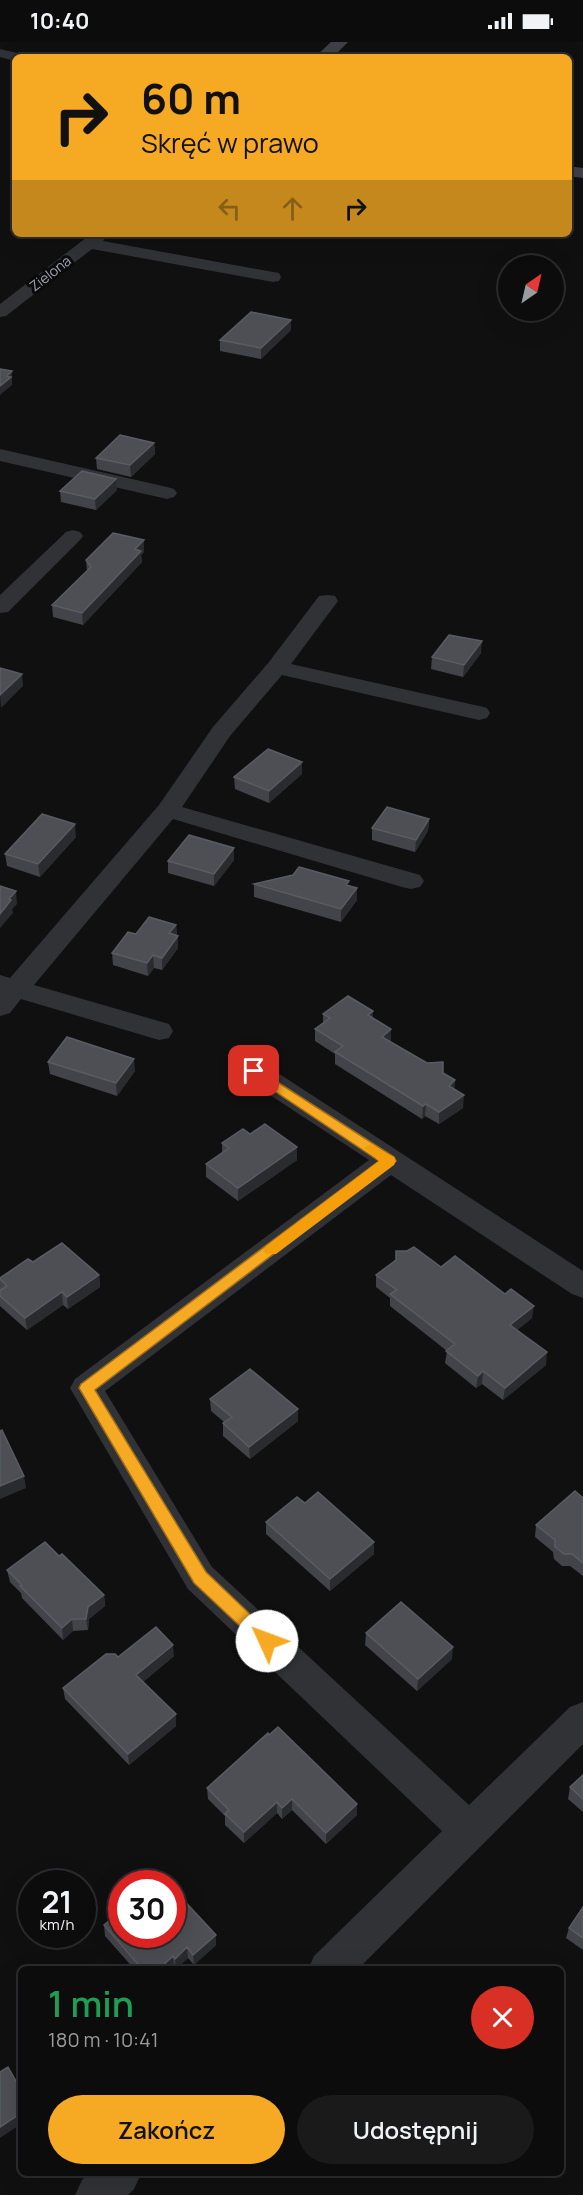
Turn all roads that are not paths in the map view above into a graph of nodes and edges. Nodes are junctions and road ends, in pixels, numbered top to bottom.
1 (340, 42) edge
2 (326, 54) edge
3 (95, 238) edge
4 (273, 277) dead end
5 (0, 312) edge
6 (0, 455) edge
7 (167, 493) dead end
8 (73, 536) dead end
9 (327, 601) dead end
10 (0, 607) edge
11 (277, 667) junction
12 (479, 713) dead end
13 (168, 810) junction
14 (411, 881) dead end
15 (5, 993) edge
16 (159, 1031) dead end
17 (254, 1071) dead end
18 (389, 1161) junction
19 (583, 1286) edge
20 (583, 1719) edge
21 (469, 1831) junction
22 (331, 1966) edge
23 (117, 2176) edge
24 (97, 2195) edge

1 - 2 street
3 - 4 street
3 - 5 street, Zielona
6 - 7 street
8 - 10 street
9 - 11 street
11 - 12 street
11 - 13 street
13 - 14 street
13 - 15 street
15 - 16 street
17 - 18 street
18 - 19 street
18 - 21 street
20 - 21 street
21 - 22 street
23 - 24 street

